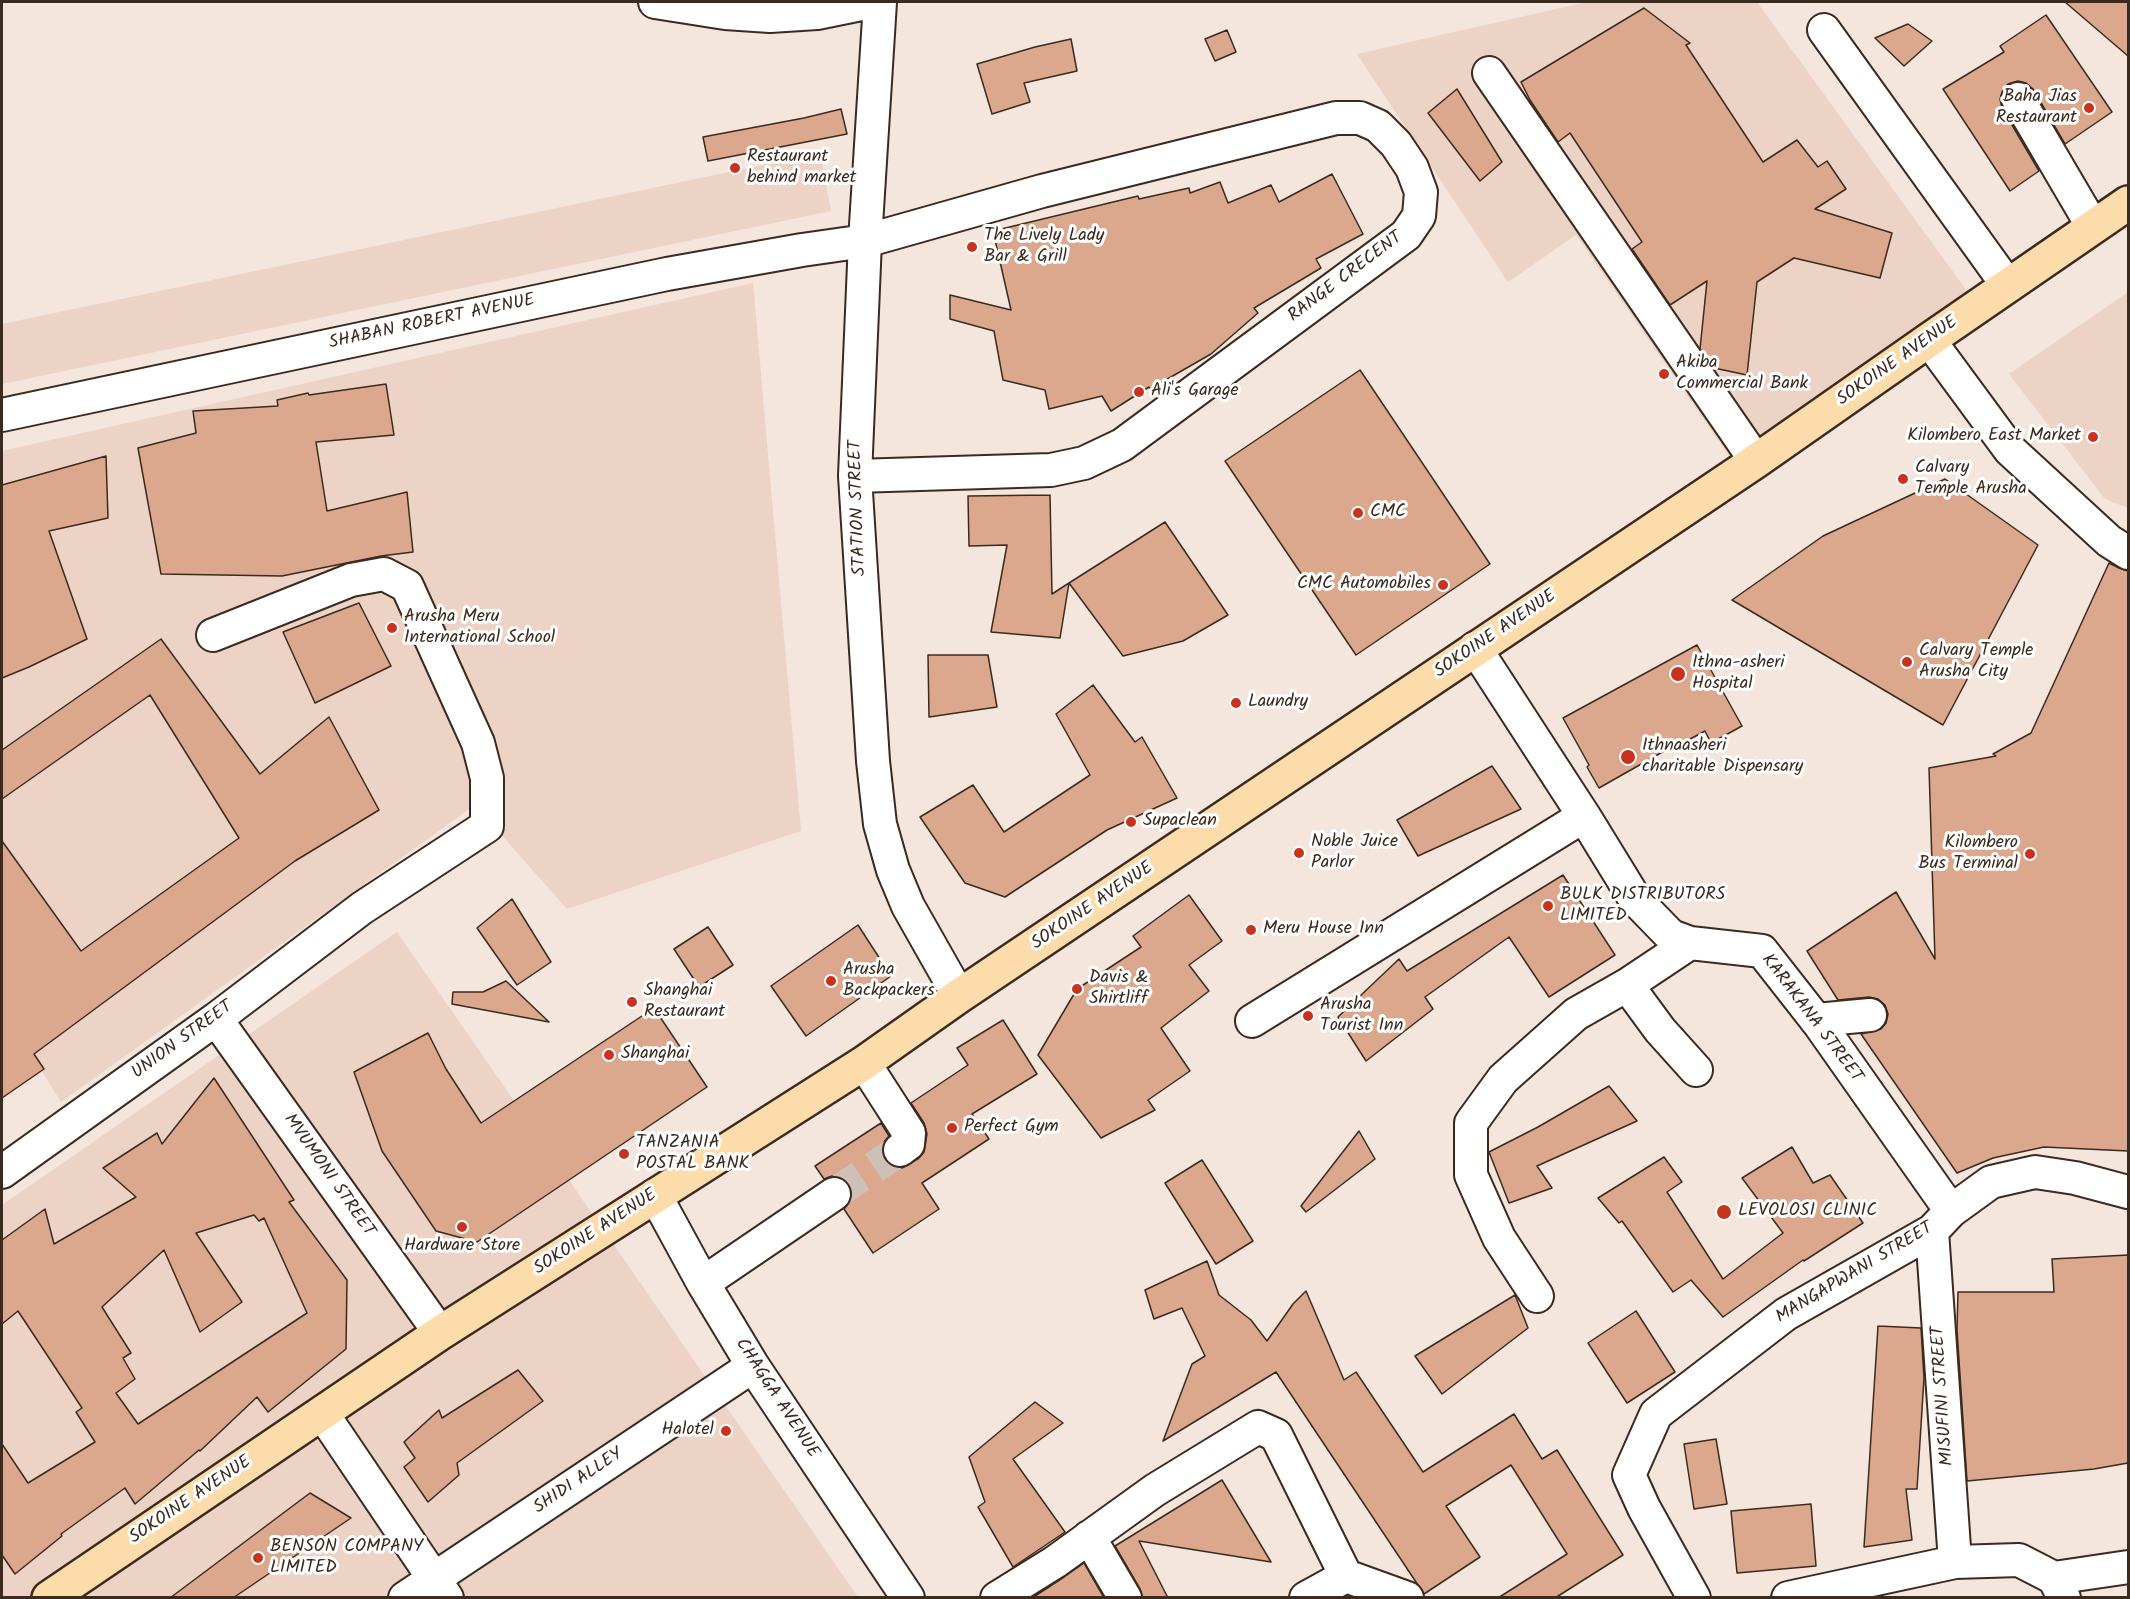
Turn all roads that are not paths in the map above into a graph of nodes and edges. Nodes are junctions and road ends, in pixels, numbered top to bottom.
1 (655, 2) edge
2 (872, 2) edge
3 (880, 2) edge
4 (1824, 30) dead end
5 (1490, 73) dead end
6 (2018, 99) dead end
7 (2128, 204) edge
8 (2093, 227) junction
9 (865, 242) junction
10 (2008, 286) junction
11 (1929, 340) junction
12 (2, 415) edge
13 (1756, 461) junction
14 (855, 476) junction
15 (2128, 553) edge
16 (213, 635) dead end
17 (1475, 648) junction
18 (1584, 816) junction
19 (1690, 943) junction
20 (1627, 985) junction
21 (959, 996) junction
22 (1870, 1015) dead end
23 (216, 1018) junction
24 (1816, 1020) junction
25 (1252, 1021) dead end
26 (864, 1063) junction
27 (1696, 1070) dead end
28 (900, 1150) dead end
29 (2, 1172) edge
30 (2128, 1192) edge
31 (834, 1194) tunnel mouth
32 (655, 1195) junction
33 (1942, 1221) junction
34 (703, 1283) junction
35 (1537, 1296) dead end
36 (440, 1333) junction
37 (753, 1366) junction
38 (322, 1413) junction
39 (1089, 1537) junction
40 (1955, 1562) junction
41 (2128, 1567) edge
42 (1346, 1576) junction
43 (441, 1588) edge
44 (2059, 1588) edge
45 (49, 1598) edge
46 (405, 1598) edge
47 (908, 1598) edge
48 (997, 1598) edge
49 (1125, 1598) edge
50 (1306, 1598) edge
51 (1407, 1598) edge
52 (1694, 1598) edge
53 (1788, 1598) edge

1 - 2 street
3 - 9 street, STATION STREET
4 - 10 street
5 - 13 street
6 - 8 street
7 - 8 main road, SOKOINE AVENUE
8 - 10 main road, SOKOINE AVENUE
9 - 12 street, SHABAN ROBERT AVENUE
9 - 14 street, STATION STREET
9 - 14 street, RANGE CRECENT
10 - 11 main road, SOKOINE AVENUE
11 - 13 main road, SOKOINE AVENUE
11 - 15 street
13 - 17 main road, SOKOINE AVENUE
14 - 21 street, STATION STREET
16 - 23 street, UNION STREET
17 - 18 street, KARAKANA STREET
17 - 21 main road, SOKOINE AVENUE
18 - 19 street, KARAKANA STREET
18 - 25 street
19 - 20 street
19 - 24 street, KARAKANA STREET
20 - 27 street
20 - 35 street
21 - 26 main road, SOKOINE AVENUE
22 - 24 street
23 - 29 street, UNION STREET
23 - 36 street, MVUMONI STREET
24 - 33 street, KARAKANA STREET
26 - 28 street
26 - 32 main road, SOKOINE AVENUE
30 - 33 street, MANGAPWANI STREET
31 - 34 street
32 - 34 street, CHAGGA AVENUE
32 - 36 main road, SOKOINE AVENUE
33 - 40 street, MISUFINI STREET
33 - 52 street, MANGAPWANI STREET
34 - 37 street, CHAGGA AVENUE
36 - 38 main road, SOKOINE AVENUE
37 - 43 street, SHIDI ALLEY
37 - 47 street, CHAGGA AVENUE
38 - 43 street
38 - 45 main road, SOKOINE AVENUE
39 - 42 street
39 - 48 street
39 - 49 street
40 - 44 street
40 - 53 street
41 - 44 street
42 - 50 street
42 - 51 street
43 - 46 street, SHIDI ALLEY

